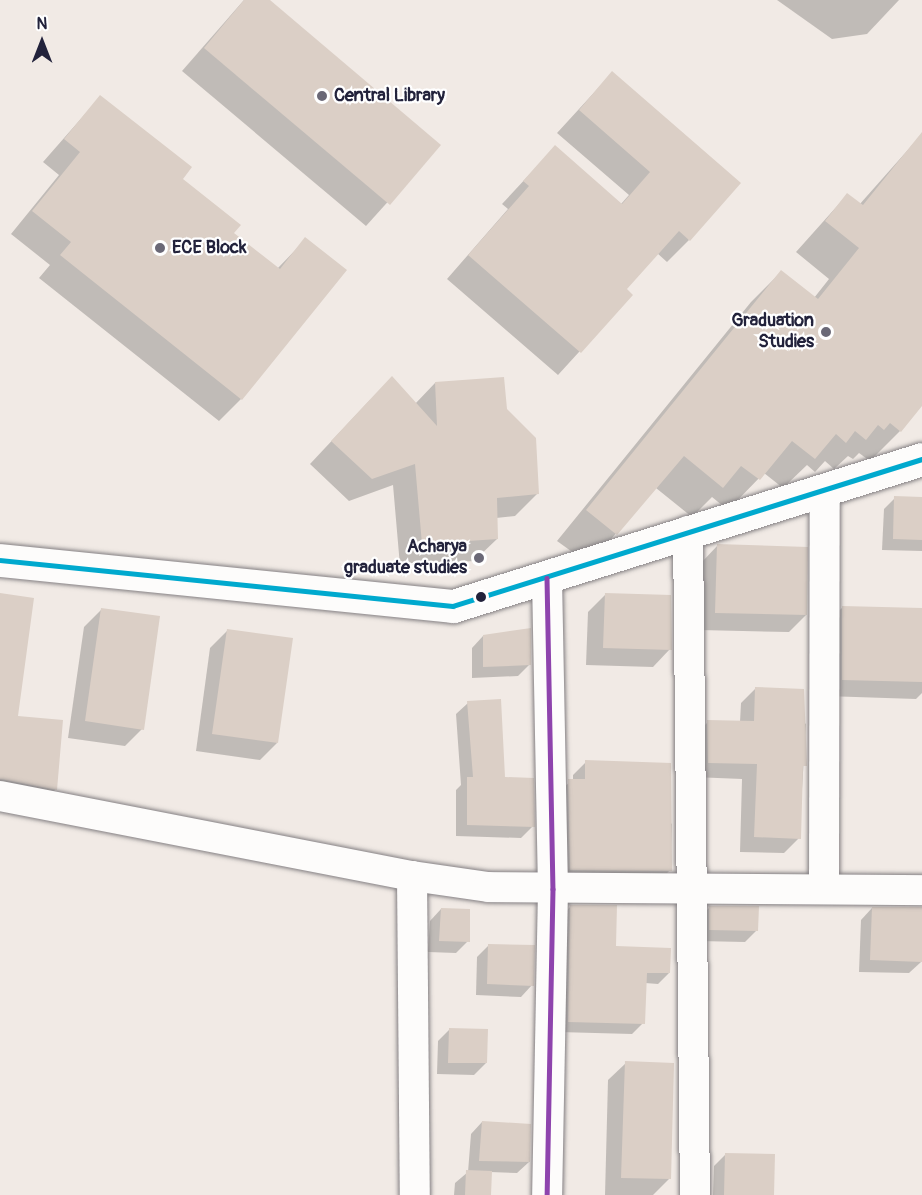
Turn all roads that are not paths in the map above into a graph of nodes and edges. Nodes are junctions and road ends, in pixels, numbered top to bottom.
1 (922, 459) edge
2 (825, 489) junction
3 (688, 531) junction
4 (0, 560) edge
5 (547, 578) junction
6 (0, 796) edge
7 (412, 876) junction
8 (824, 888) junction
9 (553, 889) junction
10 (691, 889) junction
11 (922, 890) edge
12 (415, 1195) edge
13 (547, 1195) edge
14 (695, 1195) edge

1 - 2 street
2 - 3 street
2 - 8 street
3 - 5 street
3 - 10 street
4 - 5 street
5 - 9 street
6 - 7 street
7 - 9 street
7 - 12 street
8 - 10 street
8 - 11 street
9 - 10 street
9 - 13 street
10 - 14 street

